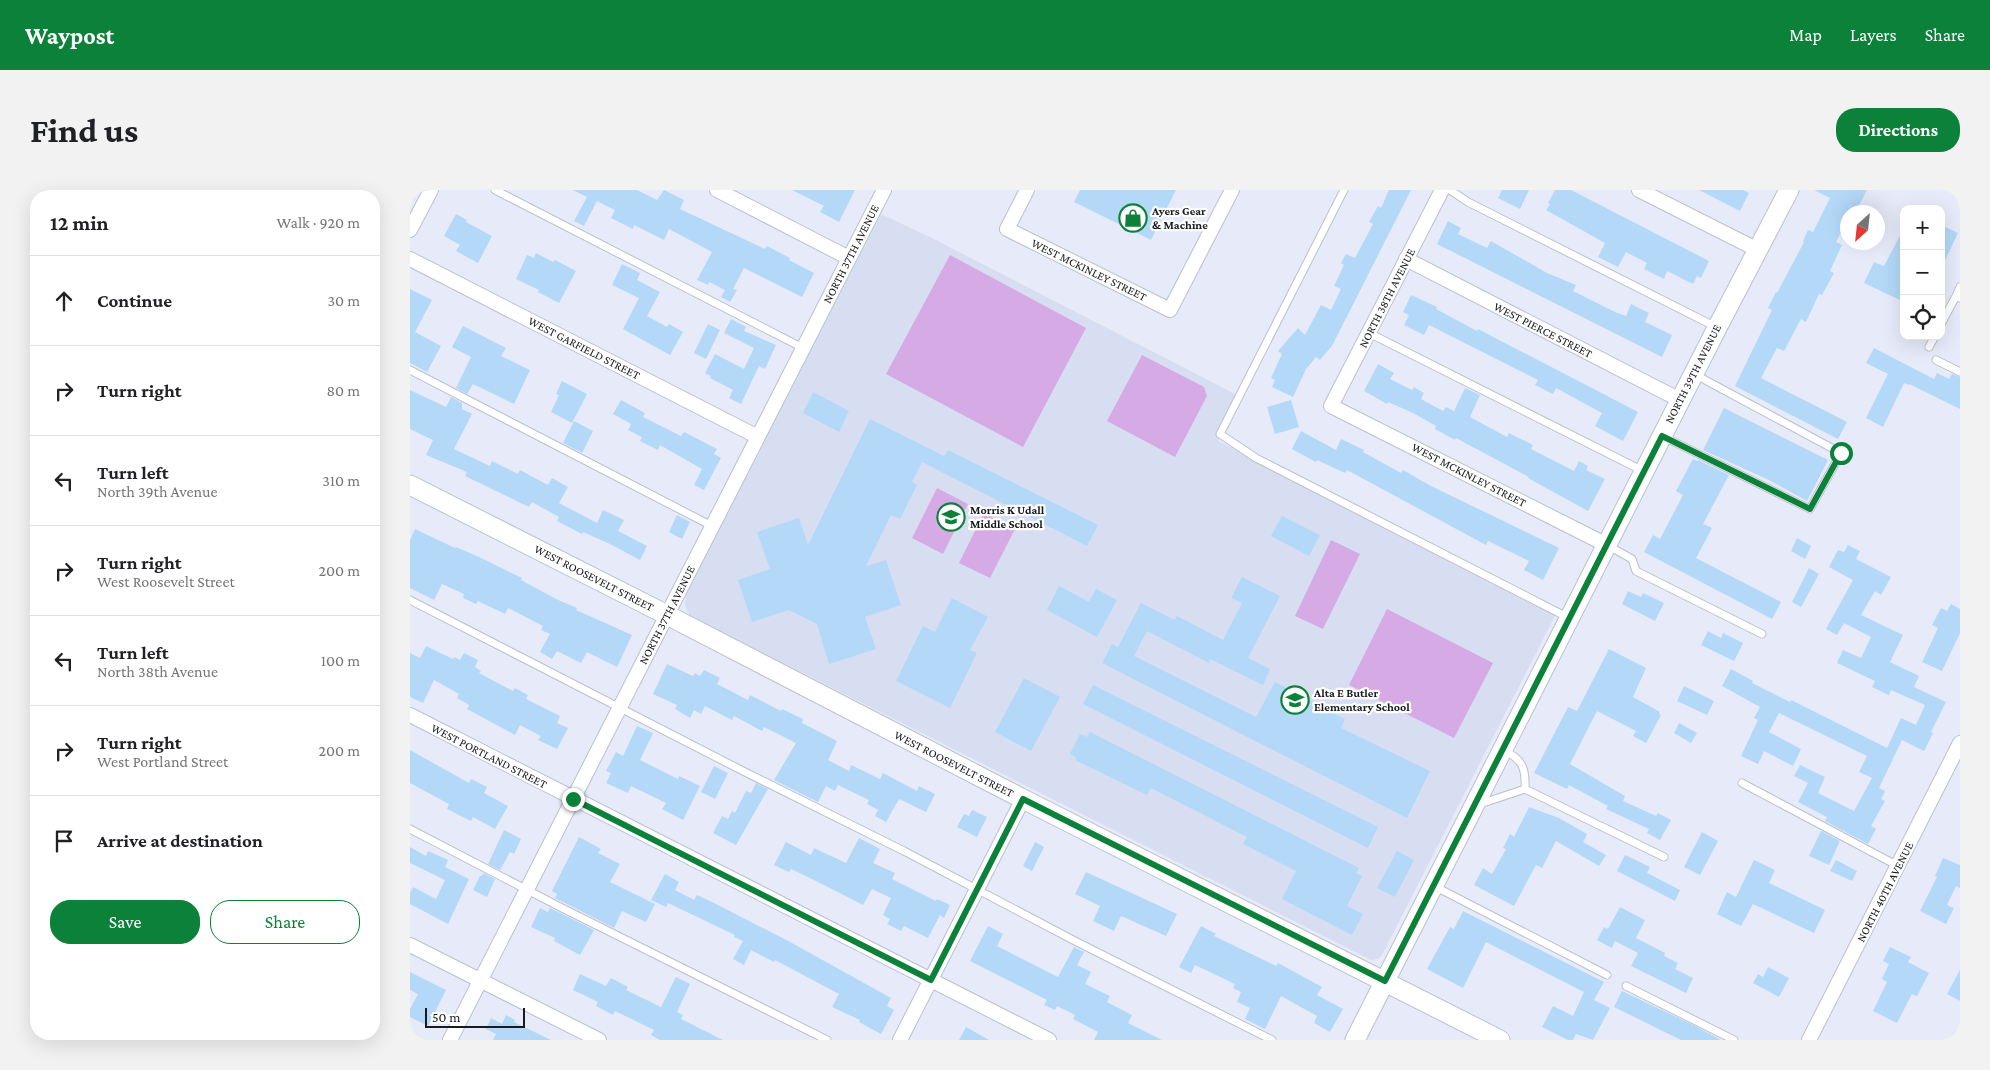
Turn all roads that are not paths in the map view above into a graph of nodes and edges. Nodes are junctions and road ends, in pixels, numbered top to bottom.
1 (430, 190) edge
2 (495, 190) edge
3 (717, 190) edge
4 (884, 190) edge
5 (1026, 190) edge
6 (1232, 190) edge
7 (1344, 190) edge
8 (1442, 190) edge
9 (1450, 190) edge
10 (1638, 190) edge
11 (1789, 190) edge
12 (410, 230) edge
13 (1758, 250) junction
14 (849, 258) junction
15 (410, 259) edge
16 (1406, 259) junction
17 (1960, 287) edge
18 (1958, 297) edge
19 (1945, 318) edge
20 (1717, 328) junction
21 (1369, 333) junction
22 (1933, 340) edge
23 (1929, 347) dead end
24 (803, 348) junction
25 (1936, 360) dead end
26 (410, 370) edge
27 (1960, 372) edge
28 (1694, 374) junction
29 (1680, 400) junction
30 (1331, 406) joint
31 (1662, 436) junction
32 (758, 437) junction
33 (1644, 472) junction
34 (410, 485) edge
35 (712, 526) junction
36 (1607, 545) junction
37 (410, 600) edge
38 (667, 615) junction
39 (1570, 618) junction
40 (1762, 634) dead end
41 (620, 707) junction
42 (410, 715) edge
43 (1960, 744) edge
44 (1502, 750) junction
45 (1742, 783) dead end
46 (1525, 788) junction
47 (573, 799) junction
48 (1023, 799) junction
49 (1477, 800) junction
50 (410, 829) edge
51 (1664, 857) dead end
52 (1898, 866) junction
53 (1434, 886) junction
54 (527, 890) junction
55 (977, 890) junction
56 (410, 945) edge
57 (1607, 975) dead end
58 (931, 980) junction
59 (481, 981) junction
60 (1385, 981) junction
61 (1626, 986) dead end
62 (450, 1040) edge
63 (599, 1040) edge
64 (827, 1040) edge
65 (900, 1040) edge
66 (1049, 1040) edge
67 (1272, 1040) edge
68 (1355, 1040) edge
69 (1500, 1040) edge
70 (1734, 1040) edge
71 (1809, 1040) edge

1 - 12 street
2 - 24 lane
3 - 14 street
4 - 14 street, NORTH 37TH AVENUE
5 - 6 street, WEST MCKINLEY STREET
7 - 39 lane
8 - 16 street, NORTH 38TH AVENUE
9 - 20 lane
10 - 13 street
11 - 13 street, NORTH 39TH AVENUE
13 - 20 street, NORTH 39TH AVENUE
14 - 24 street, NORTH 37TH AVENUE
15 - 32 street, WEST GARFIELD STREET
16 - 21 street, NORTH 38TH AVENUE
16 - 29 street, WEST PIERCE STREET
17 - 18 lane
18 - 19 lane
20 - 28 street, NORTH 39TH AVENUE
21 - 30 street, NORTH 38TH AVENUE
21 - 33 lane
22 - 23 lane
24 - 32 street, NORTH 37TH AVENUE
25 - 27 lane
26 - 35 lane
28 - 29 street, NORTH 39TH AVENUE
28 - 31 lane
29 - 31 street, NORTH 39TH AVENUE
30 - 36 street, WEST MCKINLEY STREET
31 - 33 street, NORTH 39TH AVENUE
32 - 35 street, NORTH 37TH AVENUE
33 - 36 street, NORTH 39TH AVENUE
34 - 38 street, WEST ROOSEVELT STREET
35 - 38 street, NORTH 37TH AVENUE
36 - 39 street, NORTH 39TH AVENUE
36 - 40 lane
37 - 41 lane
38 - 41 street, NORTH 37TH AVENUE
38 - 48 street, WEST ROOSEVELT STREET
39 - 44 street, NORTH 39TH AVENUE
41 - 47 street, NORTH 37TH AVENUE
41 - 55 lane
42 - 47 street, WEST PORTLAND STREET
43 - 52 street, NORTH 40TH AVENUE
44 - 46 lane
44 - 49 street, NORTH 39TH AVENUE
45 - 52 lane
46 - 49 lane
46 - 51 lane
47 - 54 street, NORTH 37TH AVENUE
47 - 58 street, WEST PORTLAND STREET
48 - 55 street
48 - 60 street, WEST ROOSEVELT STREET
49 - 53 street, NORTH 39TH AVENUE
50 - 54 lane
52 - 71 street, NORTH 40TH AVENUE
53 - 57 lane
53 - 60 street, NORTH 39TH AVENUE
54 - 59 street, NORTH 37TH AVENUE
54 - 64 lane
55 - 58 street
55 - 67 lane
56 - 59 street
58 - 65 street
58 - 66 street, WEST PORTLAND STREET
59 - 62 street, NORTH 37TH AVENUE
59 - 63 street
60 - 68 street, NORTH 39TH AVENUE
60 - 69 street, WEST ROOSEVELT STREET
61 - 70 lane

